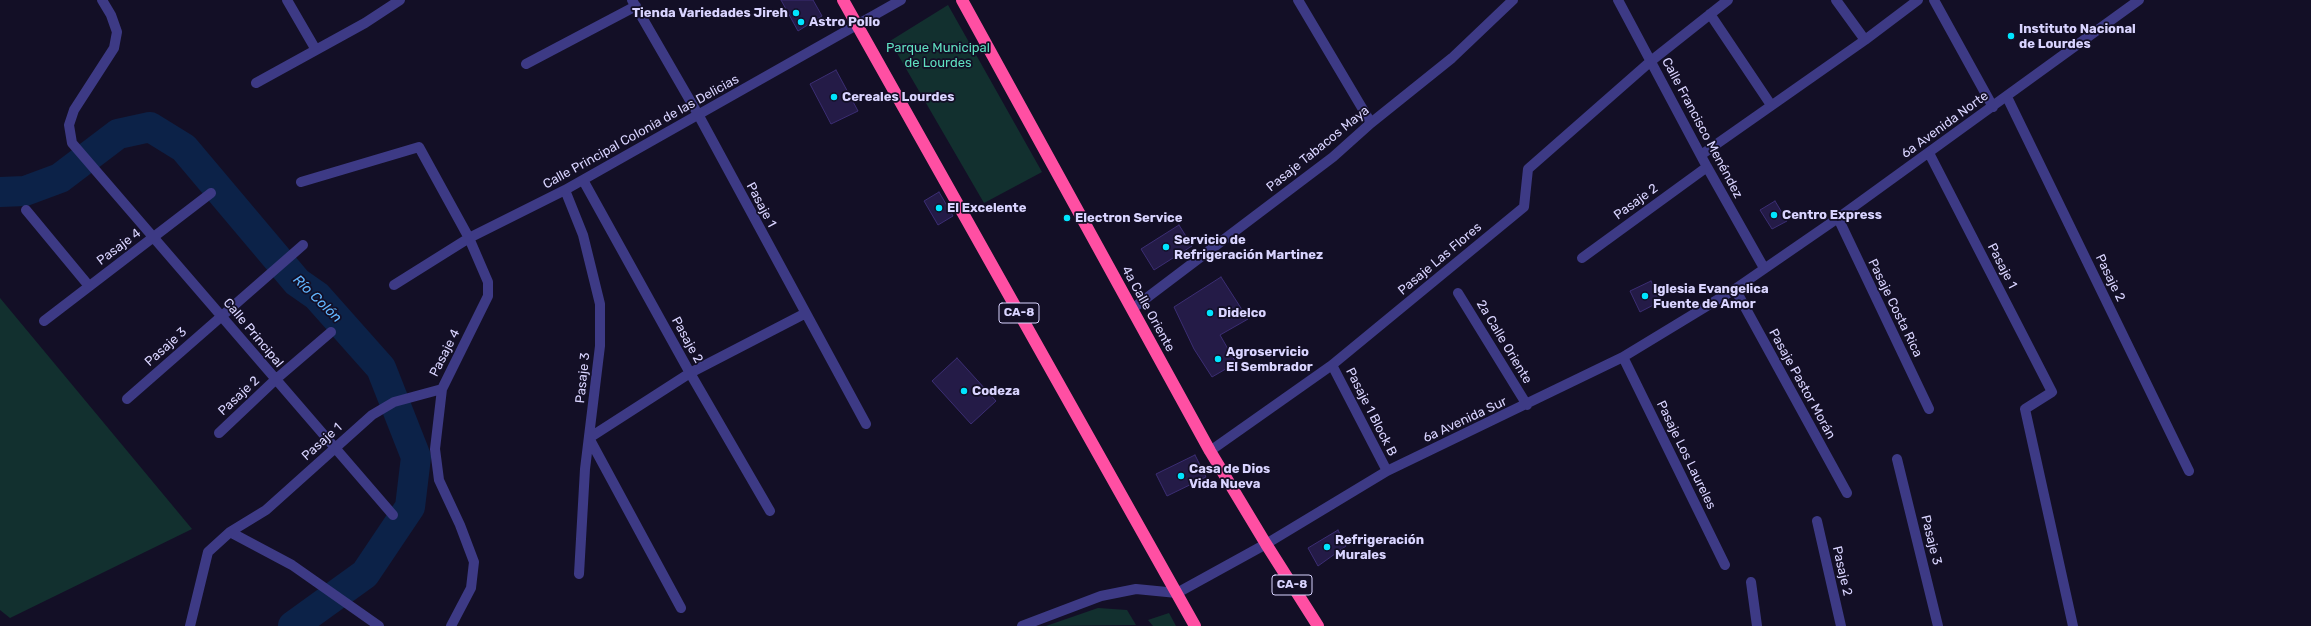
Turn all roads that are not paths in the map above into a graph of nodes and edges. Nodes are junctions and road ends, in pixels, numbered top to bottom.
1 (102, 0) edge
2 (287, 0) edge
3 (400, 0) edge
4 (843, 0) edge
5 (901, 0) edge
6 (962, 0) edge
7 (1298, 0) edge
8 (1513, 0) edge
9 (1618, 0) edge
10 (1728, 0) edge
11 (1836, 0) edge
12 (1918, 0) edge
13 (1934, 0) edge
14 (2139, 0) edge
15 (634, 3) edge
16 (1710, 14) junction
17 (857, 25) junction
18 (1865, 40) junction
19 (316, 50) junction
20 (1651, 61) junction
21 (526, 64) dead end
22 (256, 83) dead end
23 (2007, 97) junction
24 (1771, 105) junction
25 (1993, 107) junction
26 (699, 116) junction
27 (1371, 123) junction
28 (1929, 153) junction
29 (1701, 155) junction
30 (1707, 167) junction
31 (583, 180) junction
32 (300, 182) dead end
33 (565, 190) junction
34 (211, 193) dead end
35 (26, 210) dead end
36 (1838, 218) junction
37 (154, 237) junction
38 (469, 238) junction
39 (303, 245) dead end
40 (1582, 258) dead end
41 (1764, 268) junction
42 (394, 285) dead end
43 (89, 286) junction
44 (1735, 289) junction
45 (1458, 293) dead end
46 (1132, 309) junction
47 (804, 314) junction
48 (222, 315) junction
49 (44, 321) dead end
50 (331, 332) dead end
51 (1623, 357) junction
52 (1332, 365) junction
53 (690, 372) junction
54 (275, 380) junction
55 (442, 389) junction
56 (127, 399) dead end
57 (1527, 405) junction
58 (1930, 409) dead end
59 (866, 424) dead end
60 (219, 433) dead end
61 (589, 438) junction
62 (334, 448) junction
63 (1210, 451) junction
64 (1897, 459) dead end
65 (1387, 471) junction
66 (2189, 471) dead end
67 (1847, 493) dead end
68 (770, 511) dead end
69 (393, 515) dead end
70 (1817, 521) dead end
71 (230, 532) junction
72 (1266, 544) junction
73 (1725, 565) dead end
74 (579, 574) dead end
75 (1751, 582) dead end
76 (1177, 593) junction
77 (682, 608) dead end
78 (377, 625) edge
79 (190, 626) edge
80 (451, 626) edge
81 (1022, 626) edge
82 (1195, 626) edge
83 (1318, 626) edge
84 (1757, 626) edge
85 (1841, 626) edge
86 (1938, 626) edge
87 (2073, 626) edge

1 - 37 street, Calle Principal
2 - 19 street
3 - 19 street
4 - 17 highway, CA-8
5 - 17 street, Calle Principal Colonia de las Delicias
6 - 46 highway, 4a Calle Oriente / CA-8
7 - 27 street
8 - 27 street, Pasaje Tabacos Maya
9 - 20 street, Calle Francisco Menéndez
10 - 16 street, Pasaje Las Flores
11 - 18 street
12 - 18 street
13 - 25 street
14 - 23 street, 6a Avenida Norte
15 - 21 street
15 - 26 street, Pasaje 1
16 - 20 street, Pasaje Las Flores
16 - 24 street
17 - 26 street, Calle Principal Colonia de las Delicias
17 - 76 highway, CA-8
18 - 24 street
19 - 22 street
20 - 29 street, Calle Francisco Menéndez
20 - 52 street, Pasaje Las Flores
23 - 25 street, 6a Avenida Norte
23 - 66 street, Pasaje 2
24 - 29 street
25 - 28 street, 6a Avenida Norte
26 - 31 street, Calle Principal Colonia de las Delicias
26 - 47 street, Pasaje 1
27 - 46 street, Pasaje Tabacos Maya
28 - 36 street, 6a Avenida Norte
28 - 87 street, Pasaje 1
29 - 30 street, Calle Francisco Menéndez
30 - 40 street, Pasaje 2
30 - 41 street, Calle Francisco Menéndez
31 - 33 street, Calle Principal Colonia de las Delicias
31 - 53 street, Pasaje 2
32 - 38 street, Pasaje 4
33 - 38 street, Calle Principal Colonia de las Delicias
33 - 61 street, Pasaje 3
34 - 37 street, Pasaje 4
35 - 43 street
36 - 41 street, 6a Avenida Norte
36 - 58 street, Pasaje Costa Rica
37 - 43 street, Pasaje 4
37 - 48 street, Calle Principal
38 - 42 street, Calle Principal Colonia de las Delicias
38 - 55 street, Pasaje 4
39 - 48 street, Pasaje 3
41 - 44 street, 6a Avenida Sur
43 - 49 street, Pasaje 4
44 - 51 street, 6a Avenida Sur
44 - 67 street, Pasaje Pastor Morán
45 - 57 street, 2a Calle Oriente
46 - 63 highway, 4a Calle Oriente / CA-8
47 - 53 street
47 - 59 street, Pasaje 1
48 - 54 street, Calle Principal
48 - 56 street, Pasaje 3
50 - 54 street, Pasaje 2
51 - 57 street, 6a Avenida Sur
51 - 73 street, Pasaje Los Laureles
52 - 63 street, Pasaje Las Flores
52 - 65 street, Pasaje 1 Block B
53 - 61 street
53 - 68 street, Pasaje 2
54 - 60 street, Pasaje 2
54 - 62 street, Calle Principal
55 - 62 street, Pasaje 1
55 - 80 street, Pasaje 4
57 - 65 street, 6a Avenida Sur
61 - 74 street, Pasaje 3
61 - 77 street
62 - 69 street, Calle Principal
62 - 71 street, Pasaje 1
63 - 72 highway, 4a Calle Oriente / CA-8
64 - 86 street, Pasaje 3
65 - 72 street, 6a Avenida Sur
70 - 85 street, Pasaje 2
71 - 78 street
71 - 79 street, Pasaje 1
72 - 76 street, 6a Avenida Sur
72 - 83 highway, 4a Calle Oriente / CA-8
75 - 84 street
76 - 81 street
76 - 82 highway, CA-8

